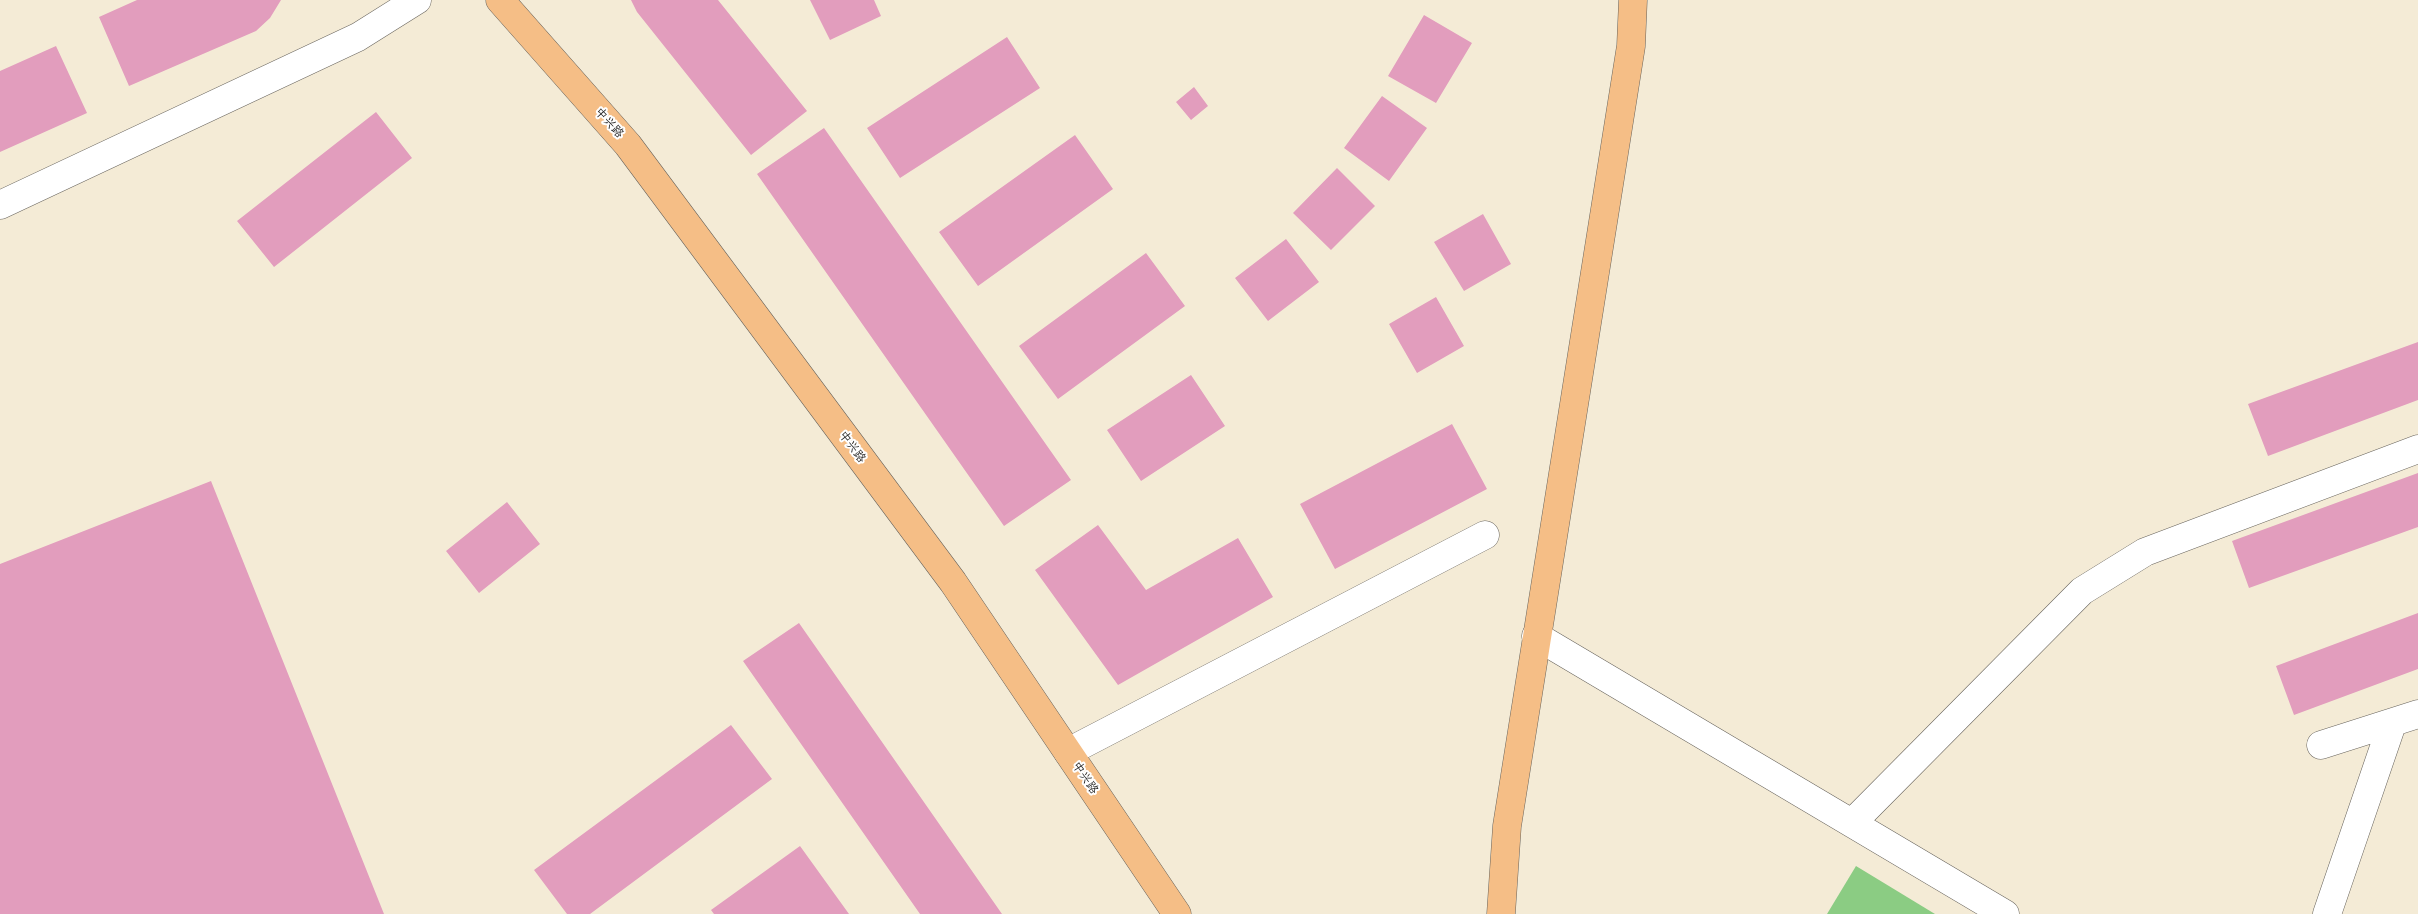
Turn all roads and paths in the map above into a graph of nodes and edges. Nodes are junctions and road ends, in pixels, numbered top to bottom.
1 (417, 0) edge
2 (500, 0) edge
3 (1633, 0) edge
4 (0, 205) edge
5 (2418, 449) edge
6 (1485, 535) dead end
7 (1536, 636) junction
8 (2418, 714) edge
9 (2392, 724) junction
10 (2321, 744) dead end
11 (1068, 752) junction
12 (1852, 823) junction
13 (1178, 914) edge
14 (1501, 914) edge
15 (2005, 914) edge
16 (2327, 914) edge

1 - 4 street
2 - 11 main road, 中兴路
3 - 7 main road
5 - 12 street
6 - 11 street
7 - 12 street
7 - 14 main road
8 - 9 street
9 - 10 street
9 - 16 street
11 - 13 main road, 中兴路
12 - 15 street

